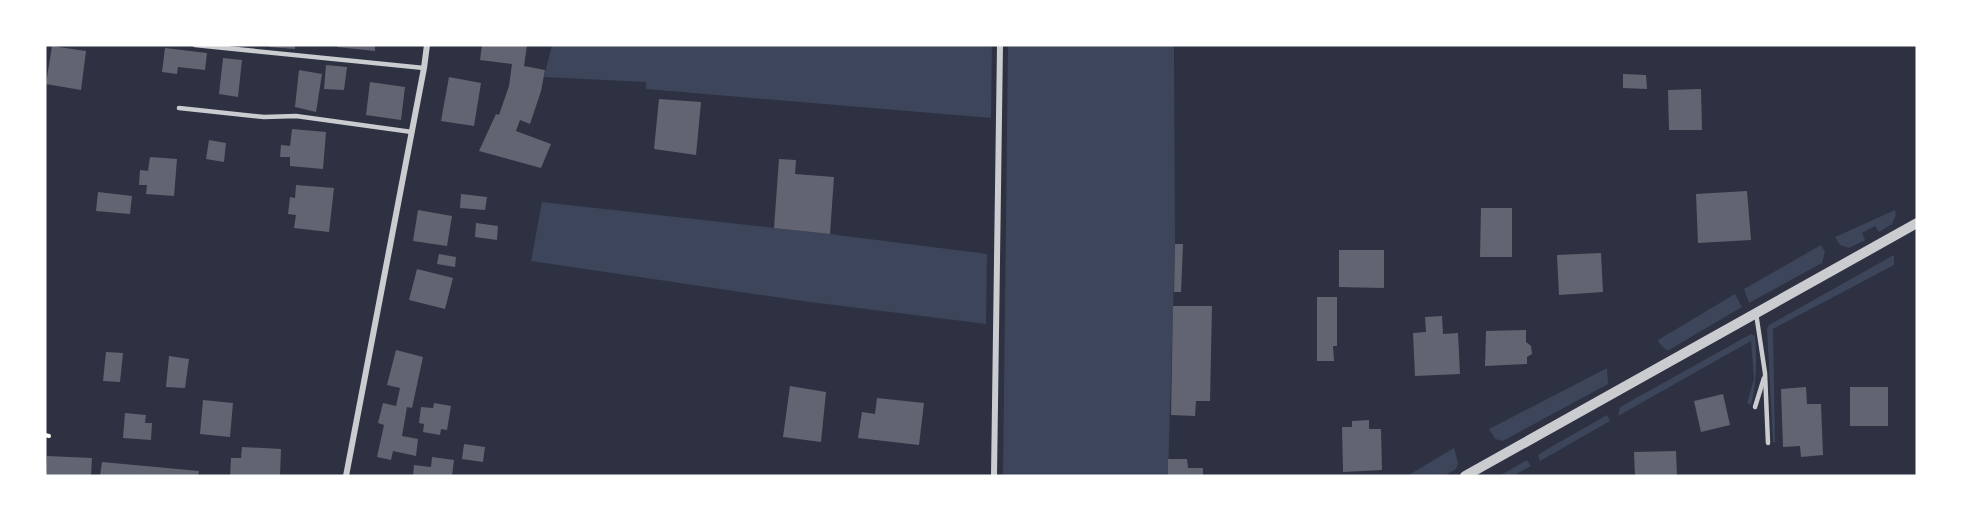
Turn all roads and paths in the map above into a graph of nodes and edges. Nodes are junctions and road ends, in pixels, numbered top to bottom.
1 (195, 45) edge
2 (427, 45) edge
3 (1000, 45) edge
4 (424, 68) junction
5 (179, 108) dead end
6 (412, 132) junction
7 (1917, 223) edge
8 (1756, 313) junction
9 (1765, 373) junction
10 (1755, 407) dead end
11 (1768, 443) dead end
12 (346, 476) edge
13 (994, 476) edge
14 (1465, 476) edge

1 - 4 lane
2 - 4 street
3 - 13 street
4 - 6 street
5 - 6 lane
6 - 12 street
7 - 8 street
8 - 9 lane
8 - 14 street
9 - 10 lane
9 - 11 lane

